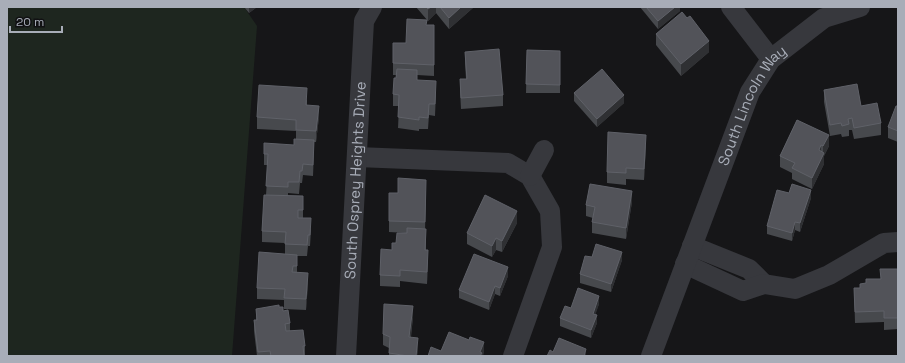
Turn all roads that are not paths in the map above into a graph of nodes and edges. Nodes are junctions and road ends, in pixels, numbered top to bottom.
1 (372, 7) edge
2 (731, 7) edge
3 (860, 7) edge
4 (771, 59) junction
5 (544, 150) dead end
6 (357, 157) junction
7 (530, 176) junction
8 (898, 242) edge
9 (688, 255) junction
10 (346, 356) edge
11 (513, 356) edge
12 (650, 356) edge

1 - 6 street, South Osprey Heights Drive
2 - 4 street
3 - 4 street, South Lincoln Way
4 - 9 street, South Lincoln Way
5 - 7 street
6 - 7 street
6 - 10 street, South Osprey Heights Drive
7 - 11 street
8 - 9 street
9 - 12 street, South Lincoln Way

